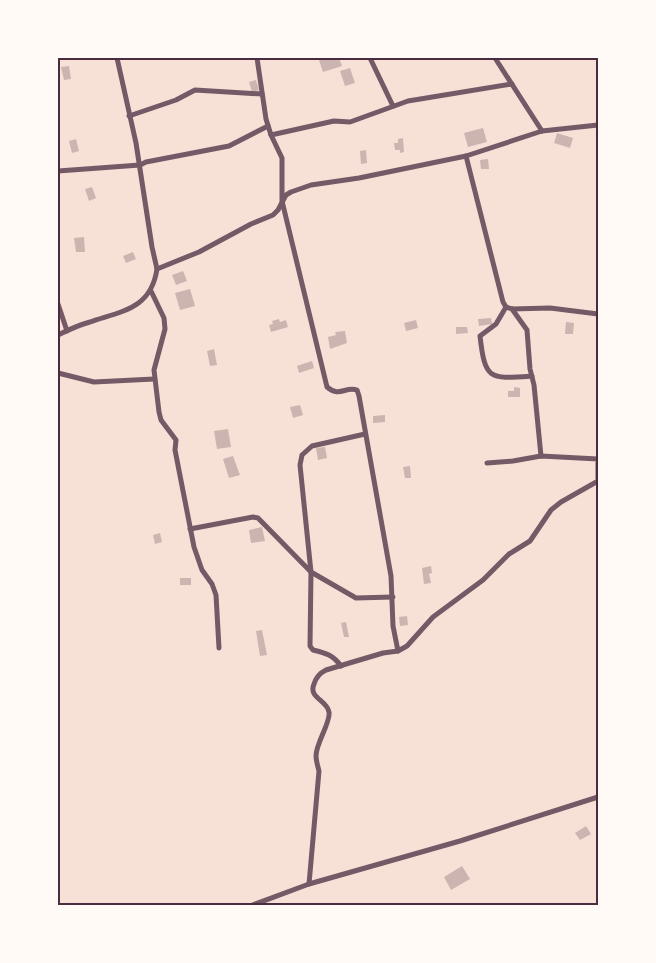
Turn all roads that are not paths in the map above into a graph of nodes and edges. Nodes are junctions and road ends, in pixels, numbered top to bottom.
1 (117, 58) edge
2 (257, 58) edge
3 (370, 58) edge
4 (495, 58) edge
5 (512, 84) junction
6 (262, 94) junction
7 (393, 106) junction
8 (129, 116) junction
9 (598, 125) edge
10 (268, 126) junction
11 (542, 131) junction
12 (270, 135) junction
13 (466, 156) junction
14 (140, 165) junction
15 (58, 171) edge
16 (282, 201) junction
17 (157, 269) junction
18 (150, 292) junction
19 (58, 304) edge
20 (509, 308) junction
21 (598, 314) edge
22 (67, 331) junction
23 (58, 335) edge
24 (58, 373) edge
25 (532, 376) junction
26 (154, 379) junction
27 (365, 434) junction
28 (541, 456) junction
29 (598, 459) edge
30 (487, 463) dead end
31 (598, 463) edge
32 (598, 482) edge
33 (190, 529) junction
34 (311, 572) junction
35 (393, 597) junction
36 (220, 648) dead end
37 (398, 650) junction
38 (341, 666) junction
39 (598, 797) edge
40 (309, 884) junction
41 (250, 906) edge

1 - 8 street
2 - 6 street
3 - 7 street
4 - 5 street
5 - 7 street
5 - 11 street
6 - 8 street
6 - 10 street
7 - 12 street
8 - 14 street
9 - 11 street
10 - 12 street
10 - 14 street
11 - 13 street
12 - 16 street
13 - 16 street
13 - 20 street
14 - 15 street
14 - 17 street
16 - 17 street
16 - 27 street
17 - 18 street
18 - 22 street
18 - 26 street
19 - 22 street
20 - 21 street
20 - 25 street
20 - 25 street
22 - 23 street
24 - 26 street
25 - 28 street
26 - 33 street
27 - 34 street
27 - 35 street
28 - 29 street
28 - 30 street
31 - 32 street
32 - 37 street
33 - 34 street
33 - 36 street
34 - 35 street
34 - 38 street
35 - 37 street
37 - 38 street
38 - 40 street
39 - 40 street
40 - 41 street

